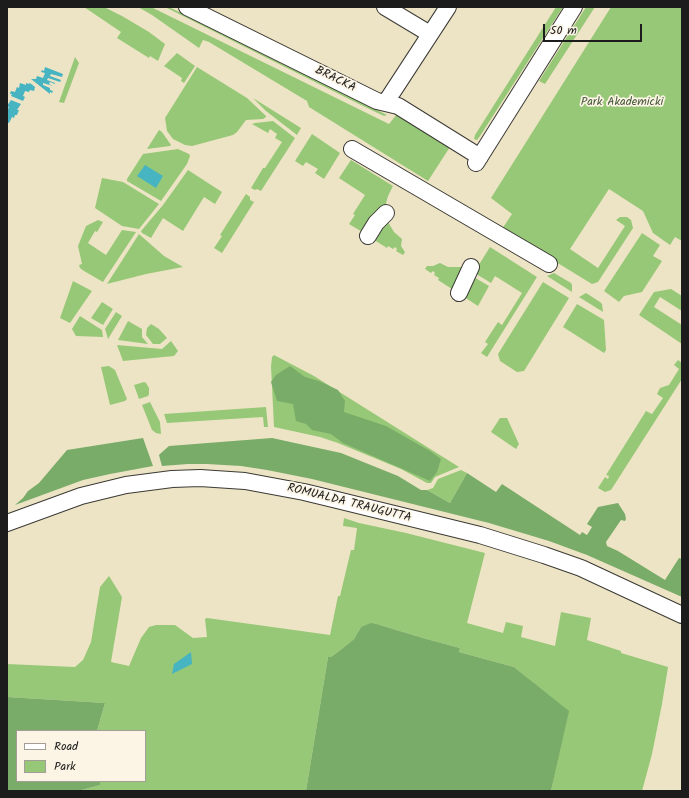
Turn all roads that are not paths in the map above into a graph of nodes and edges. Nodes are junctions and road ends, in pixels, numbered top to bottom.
1 (187, 7) edge
2 (385, 7) edge
3 (448, 7) edge
4 (574, 7) edge
5 (430, 34) junction
6 (386, 102) junction
7 (352, 149) dead end
8 (386, 213) dead end
9 (368, 236) dead end
10 (549, 264) dead end
11 (471, 267) dead end
12 (459, 293) dead end
13 (7, 524) edge
14 (682, 615) edge

1 - 6 street, BRACKA
2 - 5 street
3 - 5 street
4 - 6 street, BRACKA
5 - 6 street
7 - 10 street
8 - 9 street
11 - 12 street
13 - 14 street, ROMUALDA TRAUGUTTA

